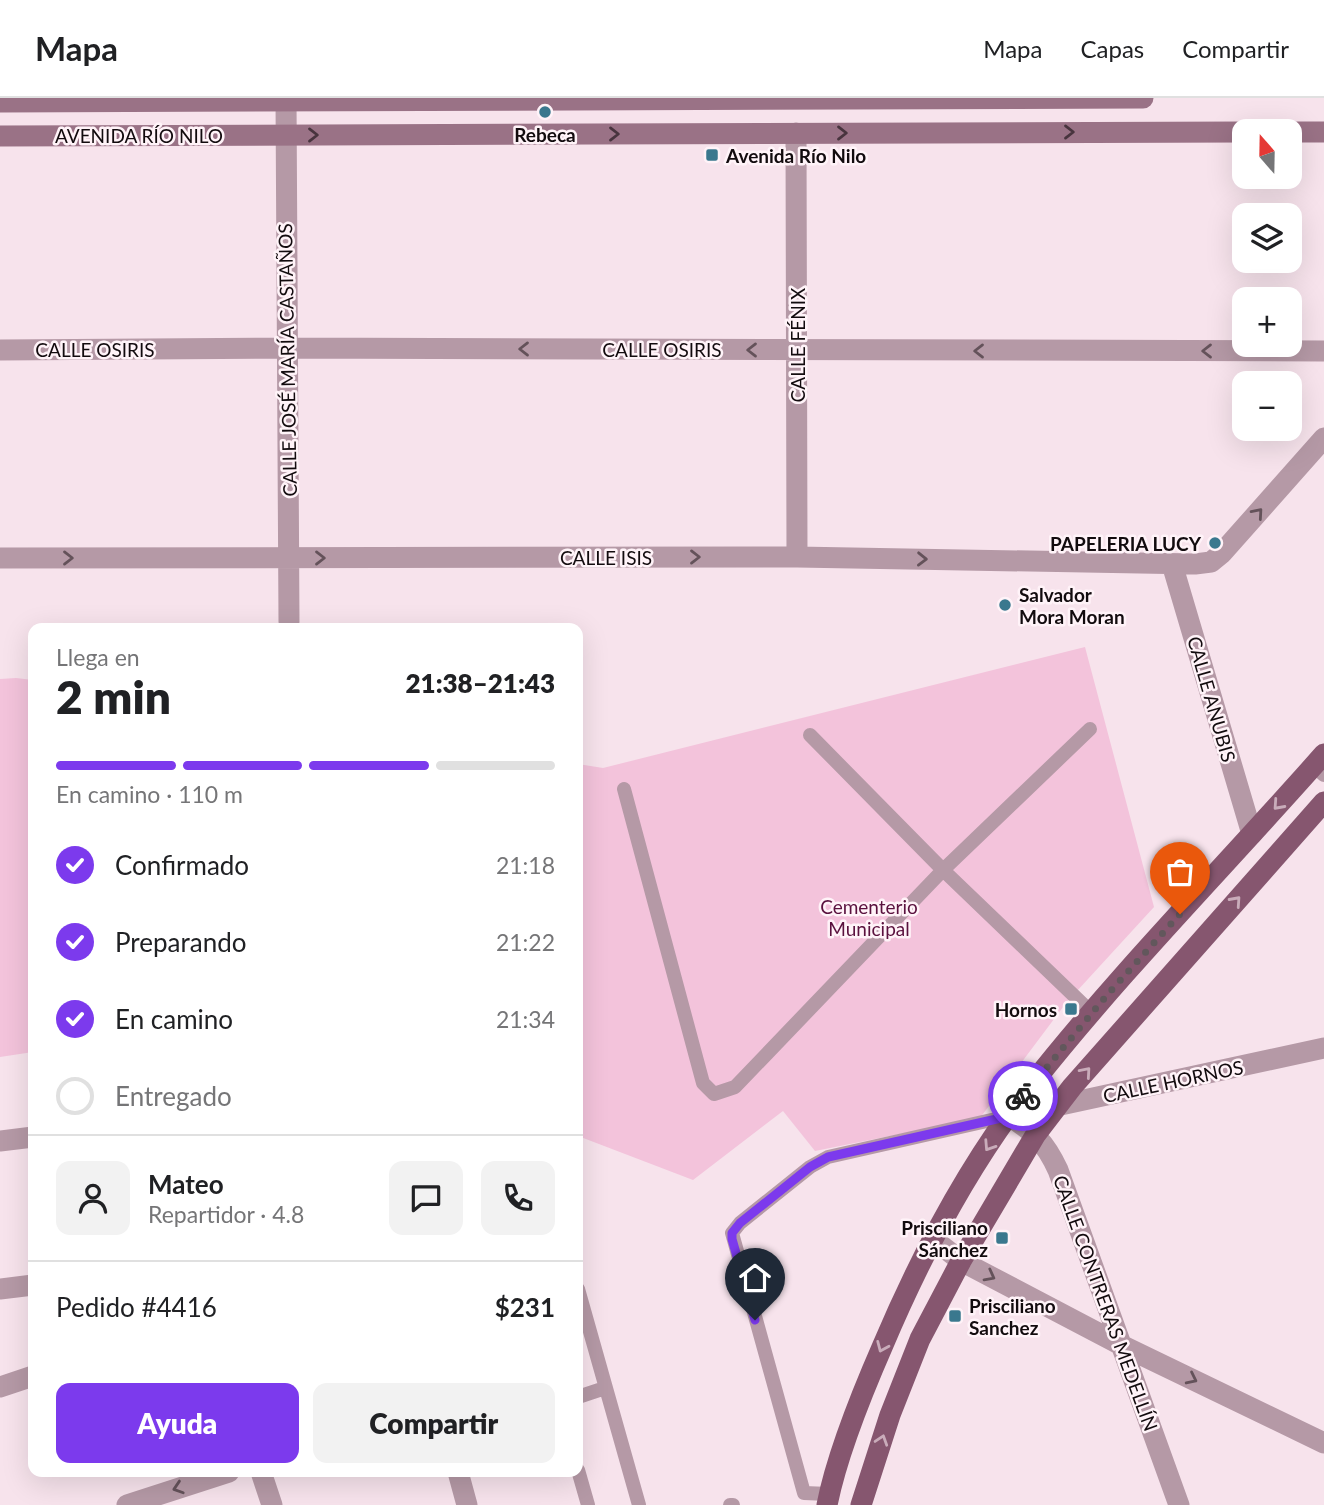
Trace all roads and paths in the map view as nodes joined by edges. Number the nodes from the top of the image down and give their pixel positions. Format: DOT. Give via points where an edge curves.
graph roads {
  1 [pos="1143,98"];
  2 [pos="286,99"];
  3 [pos="0,102"];
  4 [pos="1232,132"];
  5 [pos="1302,132"];
  6 [pos="1324,132"];
  7 [pos="796,133"];
  8 [pos="285,135"];
  9 [pos="0,136"];
  10 [pos="286,348"];
  11 [pos="0,350"];
  12 [pos="798,350"];
  13 [pos="1324,351"];
  14 [pos="1324,438"];
  15 [pos="797,556"];
  16 [pos="0,558"];
  17 [pos="290,558"];
  18 [pos="1172,564"];
  19 [pos="289,622"];
  20 [pos="1090,729"];
  21 [pos="810,735"];
  22 [pos="1321,765"];
  23 [pos="624,789"];
  24 [pos="1324,802"];
  25 [pos="1252,834"];
  26 [pos="943,870"];
  27 [pos="1093,1013"];
  28 [pos="1324,1048"];
  29 [pos="1023,1096"];
  30 [pos="1056,1106"];
  31 [pos="1010,1116"];
  32 [pos="1036,1134"];
  33 [pos="28,1138"];
  34 [pos="0,1141"];
  35 [pos="933,1239"];
  36 [pos="961,1261"];
  37 [pos="28,1285"];
  38 [pos="0,1289"];
  39 [pos="583,1307"];
  40 [pos="1121,1345"];
  41 [pos="28,1378"];
  42 [pos="0,1388"];
  43 [pos="605,1388"];
  44 [pos="583,1395"];
  45 [pos="1324,1443"];
  46 [pos="214,1477"];
  47 [pos="263,1477"];
  48 [pos="459,1477"];
  49 [pos="580,1477"];
  50 [pos="828,1499"];
  51 [pos="127,1505"];
  52 [pos="272,1505"];
  53 [pos="467,1505"];
  54 [pos="588,1505"];
  55 [pos="639,1505"];
  56 [pos="861,1505"];
  57 [pos="1180,1505"];
  1 -- 2 [label="main road, AVENIDA RÍO NILO"];
  2 -- 3 [label="main road, AVENIDA RÍO NILO"];
  2 -- 8 [label="street, CALLE JOSÉ MARÍA CASTAÑOS"];
  7 -- 4 [label="main road, AVENIDA RÍO NILO, one-way"];
  5 -- 6 [label="main road"];
  8 -- 7 [label="main road, AVENIDA RÍO NILO, one-way"];
  7 -- 12 [label="street, CALLE FÉNIX"];
  8 -- 9 [label="main road, AVENIDA RÍO NILO"];
  8 -- 10 [label="street, CALLE JOSÉ MARÍA CASTAÑOS"];
  10 -- 11 [label="street, CALLE OSIRIS"];
  12 -- 10 [label="street, CALLE OSIRIS, one-way"];
  10 -- 17 [label="street, CALLE JOSÉ MARÍA CASTAÑOS"];
  13 -- 12 [label="street, CALLE OSIRIS, one-way"];
  12 -- 15 [label="street, CALLE FÉNIX"];
  18 -- 14 [label="street, CALLE ISIS, one-way" via="1211,562 1222,553"];
  17 -- 15 [label="street, CALLE ISIS, one-way"];
  15 -- 18 [label="street, CALLE ISIS, one-way"];
  16 -- 17 [label="street, CALLE ISIS, one-way"];
  17 -- 19 [label="street, CALLE JOSÉ MARÍA CASTAÑOS"];
  18 -- 25 [label="street, CALLE ANUBIS"];
  20 -- 26 [label="lane"];
  21 -- 26 [label="lane"];
  22 -- 25 [label="main road, one-way"];
  23 -- 26 [label="lane" via="704,1083 714,1094 735,1087"];
  30 -- 24 [label="main road, one-way"];
  25 -- 27 [label="main road"];
  26 -- 27 [label="lane"];
  27 -- 29 [label="main road"];
  28 -- 30 [label="street, CALLE HORNOS"];
  29 -- 30 [label="street, CALLE HORNOS"];
  29 -- 31 [label="main road"];
  30 -- 32 [label="main road"];
  31 -- 32 [label="street, CALLE CONTRERAS MEDELLÍN"];
  31 -- 35 [label="main road, one-way"];
  31 -- 50 [label="lane" via="828,1157 732,1233 804,1493"];
  32 -- 36 [label="main road"];
  32 -- 40 [label="street, CALLE CONTRERAS MEDELLÍN" via="1058,1170"];
  33 -- 34 [label="street"];
  35 -- 36 [label="street"];
  35 -- 50 [label="main road, one-way" via="861,1395"];
  36 -- 40 [label="street, one-way"];
  56 -- 36 [label="main road, one-way" via="920,1339"];
  37 -- 38 [label="street"];
  39 -- 43 [label="lane"];
  40 -- 45 [label="street, one-way"];
  40 -- 57 [label="street, CALLE CONTRERAS MEDELLÍN"];
  41 -- 42 [label="street"];
  43 -- 44 [label="lane"];
  43 -- 55 [label="lane"];
  46 -- 51 [label="street, one-way"];
  47 -- 52 [label="street"];
  48 -- 53 [label="street"];
  49 -- 54 [label="lane"];
}
